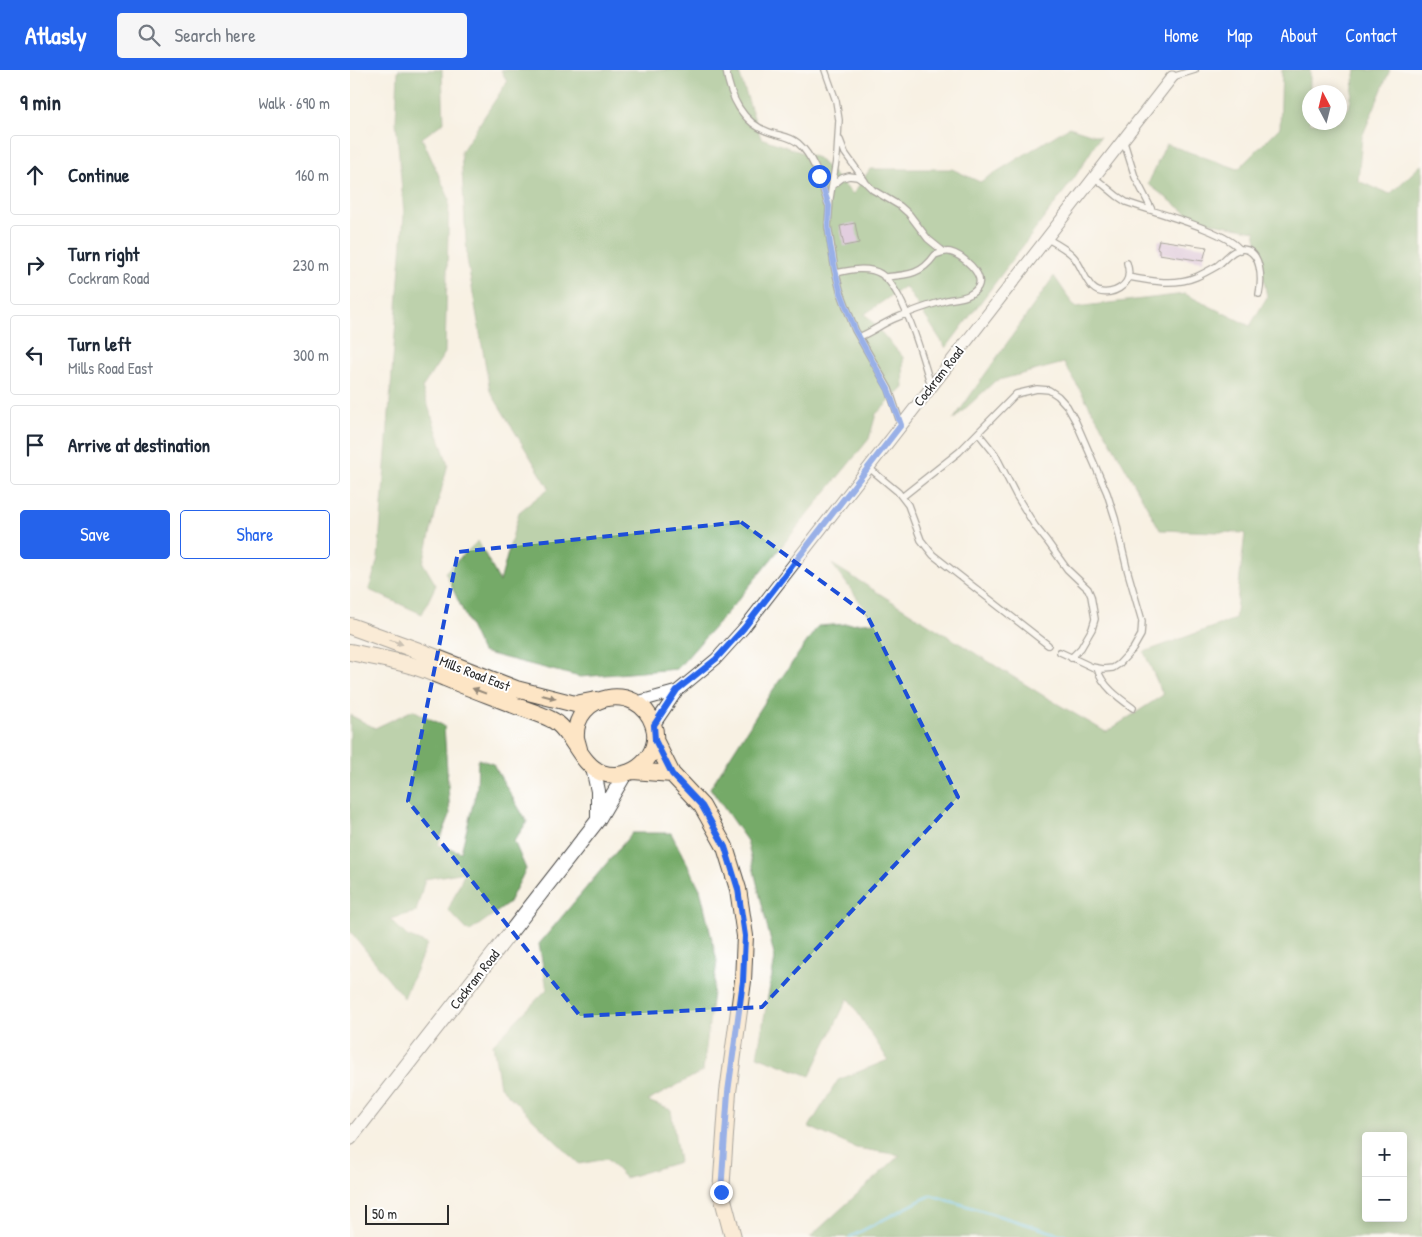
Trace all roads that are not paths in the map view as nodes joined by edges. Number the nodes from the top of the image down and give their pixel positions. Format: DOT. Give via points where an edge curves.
graph roads {
  1 [pos="726,70"];
  2 [pos="825,70"];
  3 [pos="1195,70"];
  4 [pos="1172,72"];
  5 [pos="838,136"];
  6 [pos="1123,139"];
  7 [pos="1094,177"];
  8 [pos="866,183"];
  9 [pos="832,186"];
  10 [pos="829,206"];
  11 [pos="1152,210"];
  12 [pos="1046,238"];
  13 [pos="1240,250"];
  14 [pos="944,252"];
  15 [pos="1127,263"];
  16 [pos="836,273"];
  17 [pos="1128,277"];
  18 [pos="884,278"];
  19 [pos="1259,294"];
  20 [pos="907,314"];
  21 [pos="859,338"];
  22 [pos="931,386"];
  23 [pos="901,425"];
  24 [pos="978,433"];
  25 [pos="868,467"];
  26 [pos="902,497"];
  27 [pos="350,626"];
  28 [pos="1048,646"];
  29 [pos="350,652"];
  30 [pos="1060,652"];
  31 [pos="1071,658"];
  32 [pos="1097,668"];
  33 [pos="677,690"];
  34 [pos="604,698"];
  35 [pos="637,702"];
  36 [pos="1133,708"];
  37 [pos="654,733"];
  38 [pos="579,749"];
  39 [pos="593,768"];
  40 [pos="629,772"];
  41 [pos="672,774"];
  42 [pos="598,820"];
  43 [pos="350,1138"];
  44 [pos="733,1237"];
  1 -- 10 [label="lane" via="728,85 745,117 760,128 792,138 800,144 813,162"];
  2 -- 5 [label="lane" via="836,101"];
  3 -- 4 [label="lane"];
  4 -- 6 [label="street, Cockram Road"];
  5 -- 8 [label="lane" via="845,153"];
  5 -- 9 [label="lane"];
  6 -- 7 [label="street, Cockram Road"];
  6 -- 11 [label="lane" via="1135,178"];
  7 -- 11 [label="lane" via="1126,202"];
  7 -- 12 [label="street, Cockram Road"];
  8 -- 9 [label="lane" via="849,176"];
  8 -- 14 [label="lane" via="900,206 928,239"];
  9 -- 10 [label="lane"];
  10 -- 16 [label="lane" via="828,226"];
  11 -- 13 [label="lane" via="1219,235"];
  12 -- 17 [label="lane" via="1072,254 1087,282 1096,290 1114,291 1122,287"];
  12 -- 22 [label="street, Cockram Road"];
  13 -- 17 [label="lane" via="1194,278 1160,282"];
  13 -- 19 [label="lane" via="1248,251 1257,261 1261,281"];
  14 -- 18 [label="lane" via="936,254 922,269"];
  14 -- 20 [label="lane" via="966,260 975,270 979,286 967,296"];
  15 -- 17 [label="lane"];
  16 -- 18 [label="lane" via="871,270"];
  16 -- 21 [label="lane"];
  18 -- 20 [label="lane" via="894,288"];
  20 -- 21 [label="lane"];
  20 -- 22 [label="lane"];
  21 -- 23 [label="lane" via="888,389"];
  22 -- 23 [label="street, Cockram Road"];
  23 -- 25 [label="street, Cockram Road"];
  24 -- 26 [label="lane"];
  24 -- 31 [label="lane" via="994,454 1035,526 1091,596 1095,619 1081,648"];
  24 -- 32 [label="lane" via="1016,394 1037,389 1049,390 1058,396 1076,422 1115,518 1142,620 1141,635 1133,650 1113,668"];
  25 -- 26 [label="lane"];
  25 -- 33 [label="street, Cockram Road" via="744,628 716,659"];
  26 -- 28 [label="lane" via="921,540 933,555"];
  27 -- 34 [label="main road, Mills Road East, one-way" via="516,689 575,704"];
  38 -- 29 [label="main road, Mills Road East, one-way" via="557,722 406,664"];
  30 -- 31 [label="lane"];
  31 -- 32 [label="lane"];
  32 -- 36 [label="lane" via="1110,689"];
  33 -- 35 [label="street, Cockram Road"];
  33 -- 37 [label="street, Cockram Road"];
  34 -- 35 [label="main road" via="615,696"];
  34 -- 38 [label="main road" via="592,704 578,724 576,737"];
  35 -- 37 [label="main road" via="650,716"];
  37 -- 40 [label="main road" via="651,753 644,763"];
  37 -- 41 [label="main road"];
  38 -- 39 [label="main road"];
  39 -- 40 [label="main road" via="614,775"];
  39 -- 42 [label="street" via="598,791"];
  40 -- 41 [label="main road"];
  40 -- 42 [label="street, Cockram Road"];
  41 -- 44 [label="main road" via="702,806 725,847 738,889 745,936 721,1192"];
  42 -- 43 [label="street, Cockram Road"];
}
